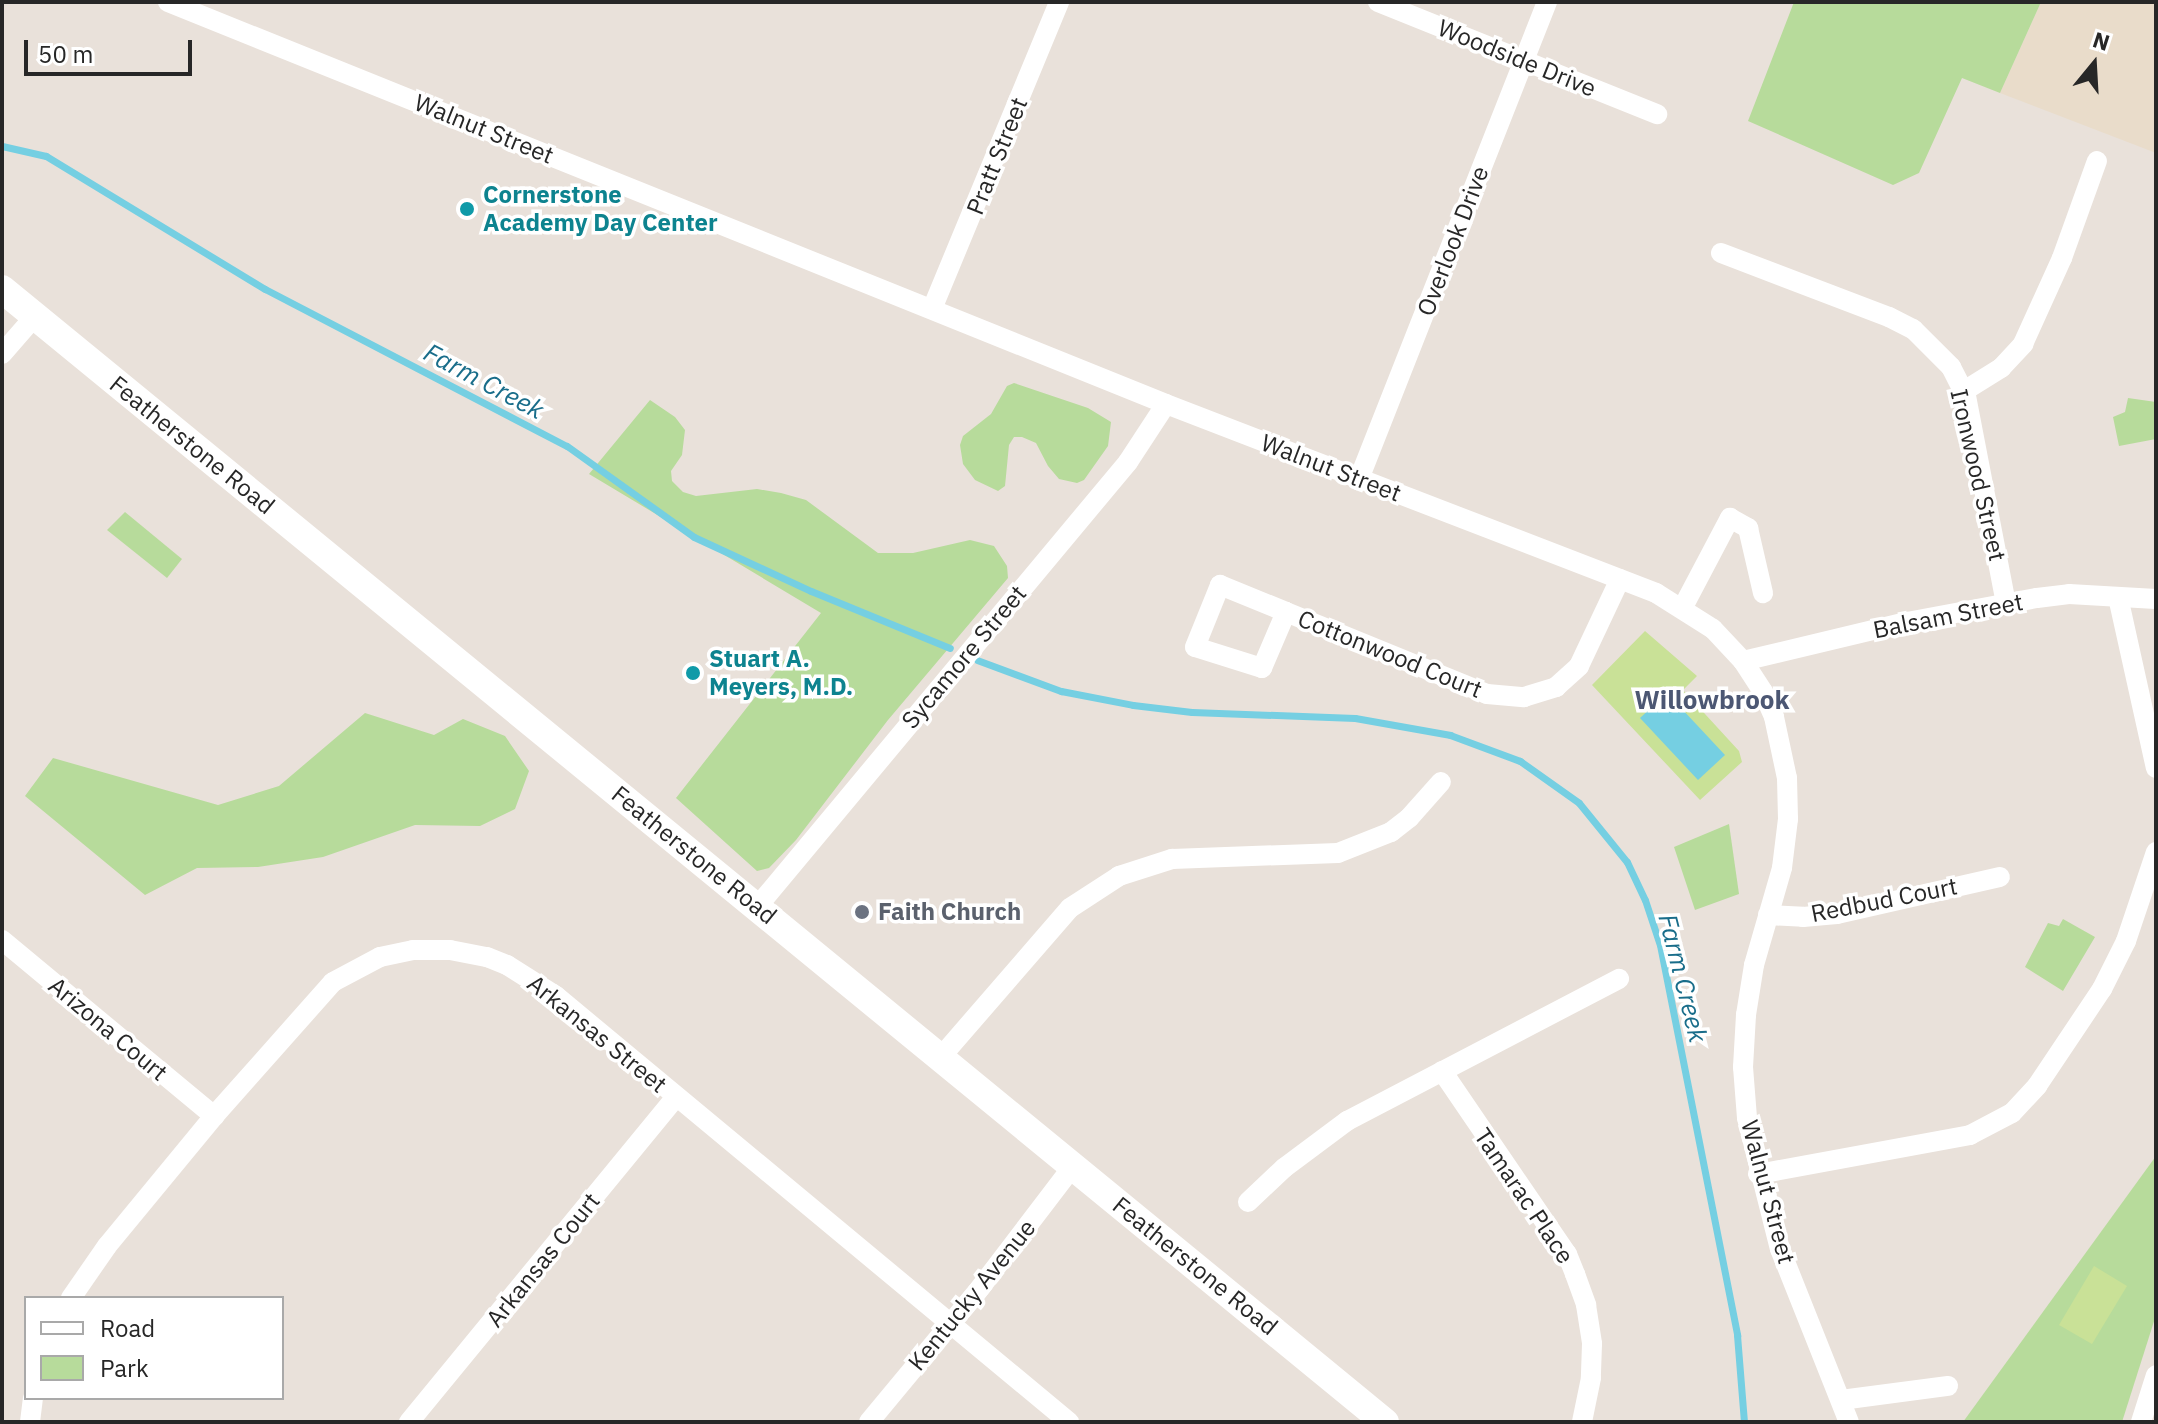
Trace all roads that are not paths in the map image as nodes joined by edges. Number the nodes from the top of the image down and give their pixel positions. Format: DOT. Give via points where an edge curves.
graph roads {
  1 [pos="168,2"];
  2 [pos="1059,2"];
  3 [pos="1378,2"];
  4 [pos="1547,2"];
  5 [pos="1523,60"];
  6 [pos="1657,114"];
  7 [pos="2097,161"];
  8 [pos="1721,253"];
  9 [pos="2,289"];
  10 [pos="932,309"];
  11 [pos="35,316"];
  12 [pos="2,354"];
  13 [pos="1964,391"];
  14 [pos="1166,404"];
  15 [pos="1359,479"];
  16 [pos="1620,579"];
  17 [pos="1763,593"];
  18 [pos="2118,597"];
  19 [pos="2156,599"];
  20 [pos="2006,604"];
  21 [pos="1683,607"];
  22 [pos="1286,612"];
  23 [pos="1743,661"];
  24 [pos="2156,768"];
  25 [pos="1441,782"];
  26 [pos="2156,852"];
  27 [pos="2000,877"];
  28 [pos="757,907"];
  29 [pos="1768,915"];
  30 [pos="2,940"];
  31 [pos="1619,979"];
  32 [pos="940,1058"];
  33 [pos="1442,1071"];
  34 [pos="676,1097"];
  35 [pos="214,1116"];
  36 [pos="1073,1166"];
  37 [pos="1758,1174"];
  38 [pos="1248,1202"];
  39 [pos="72,1296"];
  40 [pos="950,1324"];
  41 [pos="2156,1375"];
  42 [pos="1948,1386"];
  43 [pos="33,1400"];
  44 [pos="1841,1400"];
  45 [pos="30,1422"];
  46 [pos="409,1422"];
  47 [pos="869,1422"];
  48 [pos="1069,1422"];
  49 [pos="1385,1422"];
  50 [pos="1582,1422"];
  51 [pos="1849,1422"];
  52 [pos="2141,1422"];
  1 -- 10 [label="street, Walnut Street"];
  2 -- 10 [label="street, Pratt Street"];
  3 -- 5 [label="street, Woodside Drive"];
  4 -- 5 [label="street, Overlook Drive"];
  5 -- 6 [label="street, Woodside Drive"];
  5 -- 15 [label="street, Overlook Drive"];
  7 -- 13 [label="street" via="2023,344 2001,368"];
  8 -- 13 [label="street, Ironwood Street" via="1913,329 1934,346"];
  9 -- 11 [label="street, Featherstone Road"];
  10 -- 14 [label="street, Walnut Street"];
  11 -- 12 [label="street"];
  11 -- 28 [label="street, Featherstone Road"];
  13 -- 20 [label="street, Ironwood Street"];
  14 -- 15 [label="street, Walnut Street"];
  14 -- 28 [label="street, Sycamore Street" via="1128,462"];
  15 -- 16 [label="street, Walnut Street"];
  16 -- 21 [label="street, Walnut Street"];
  16 -- 22 [label="street, Cottonwood Court" via="1579,666 1556,687 1524,697 1487,694"];
  17 -- 21 [label="street" via="1748,528 1730,518"];
  18 -- 19 [label="street, Balsam Street"];
  18 -- 20 [label="street, Balsam Street" via="2069,594"];
  18 -- 24 [label="street"];
  20 -- 23 [label="street, Balsam Street"];
  21 -- 23 [label="street, Walnut Street"];
  22 -- 22 [label="street, Cottonwood Court" via="1262,668 1195,647 1220,585"];
  23 -- 29 [label="street, Walnut Street" via="1774,717 1787,778 1782,868"];
  25 -- 32 [label="street" via="1391,832 1338,853 1172,859 1119,876 1070,908"];
  26 -- 37 [label="street" via="2126,941 2102,989 2037,1086 2012,1113 1970,1135"];
  27 -- 29 [label="street, Redbud Court" via="1837,914"];
  28 -- 32 [label="street, Featherstone Road"];
  29 -- 37 [label="street, Walnut Street" via="1748,1003 1743,1067"];
  30 -- 35 [label="street, Arizona Court"];
  31 -- 33 [label="street"];
  32 -- 36 [label="street, Featherstone Road"];
  33 -- 38 [label="street" via="1326,1136"];
  33 -- 50 [label="street, Tamarac Place" via="1567,1254 1586,1305 1592,1344"];
  34 -- 35 [label="street, Arkansas Street" via="525,975 487,957 433,948 380,957 333,982"];
  34 -- 40 [label="street, Arkansas Street"];
  34 -- 46 [label="street, Arkansas Court"];
  35 -- 39 [label="street, Arkansas Street"];
  36 -- 40 [label="street, Kentucky Avenue"];
  36 -- 49 [label="street, Featherstone Road"];
  37 -- 44 [label="street, Walnut Street" via="1802,1308"];
  40 -- 47 [label="street, Kentucky Avenue"];
  40 -- 48 [label="street, Arkansas Street"];
  41 -- 52 [label="street"];
  42 -- 44 [label="street"];
  43 -- 45 [label="street"];
  44 -- 51 [label="street, Walnut Street"];
}
